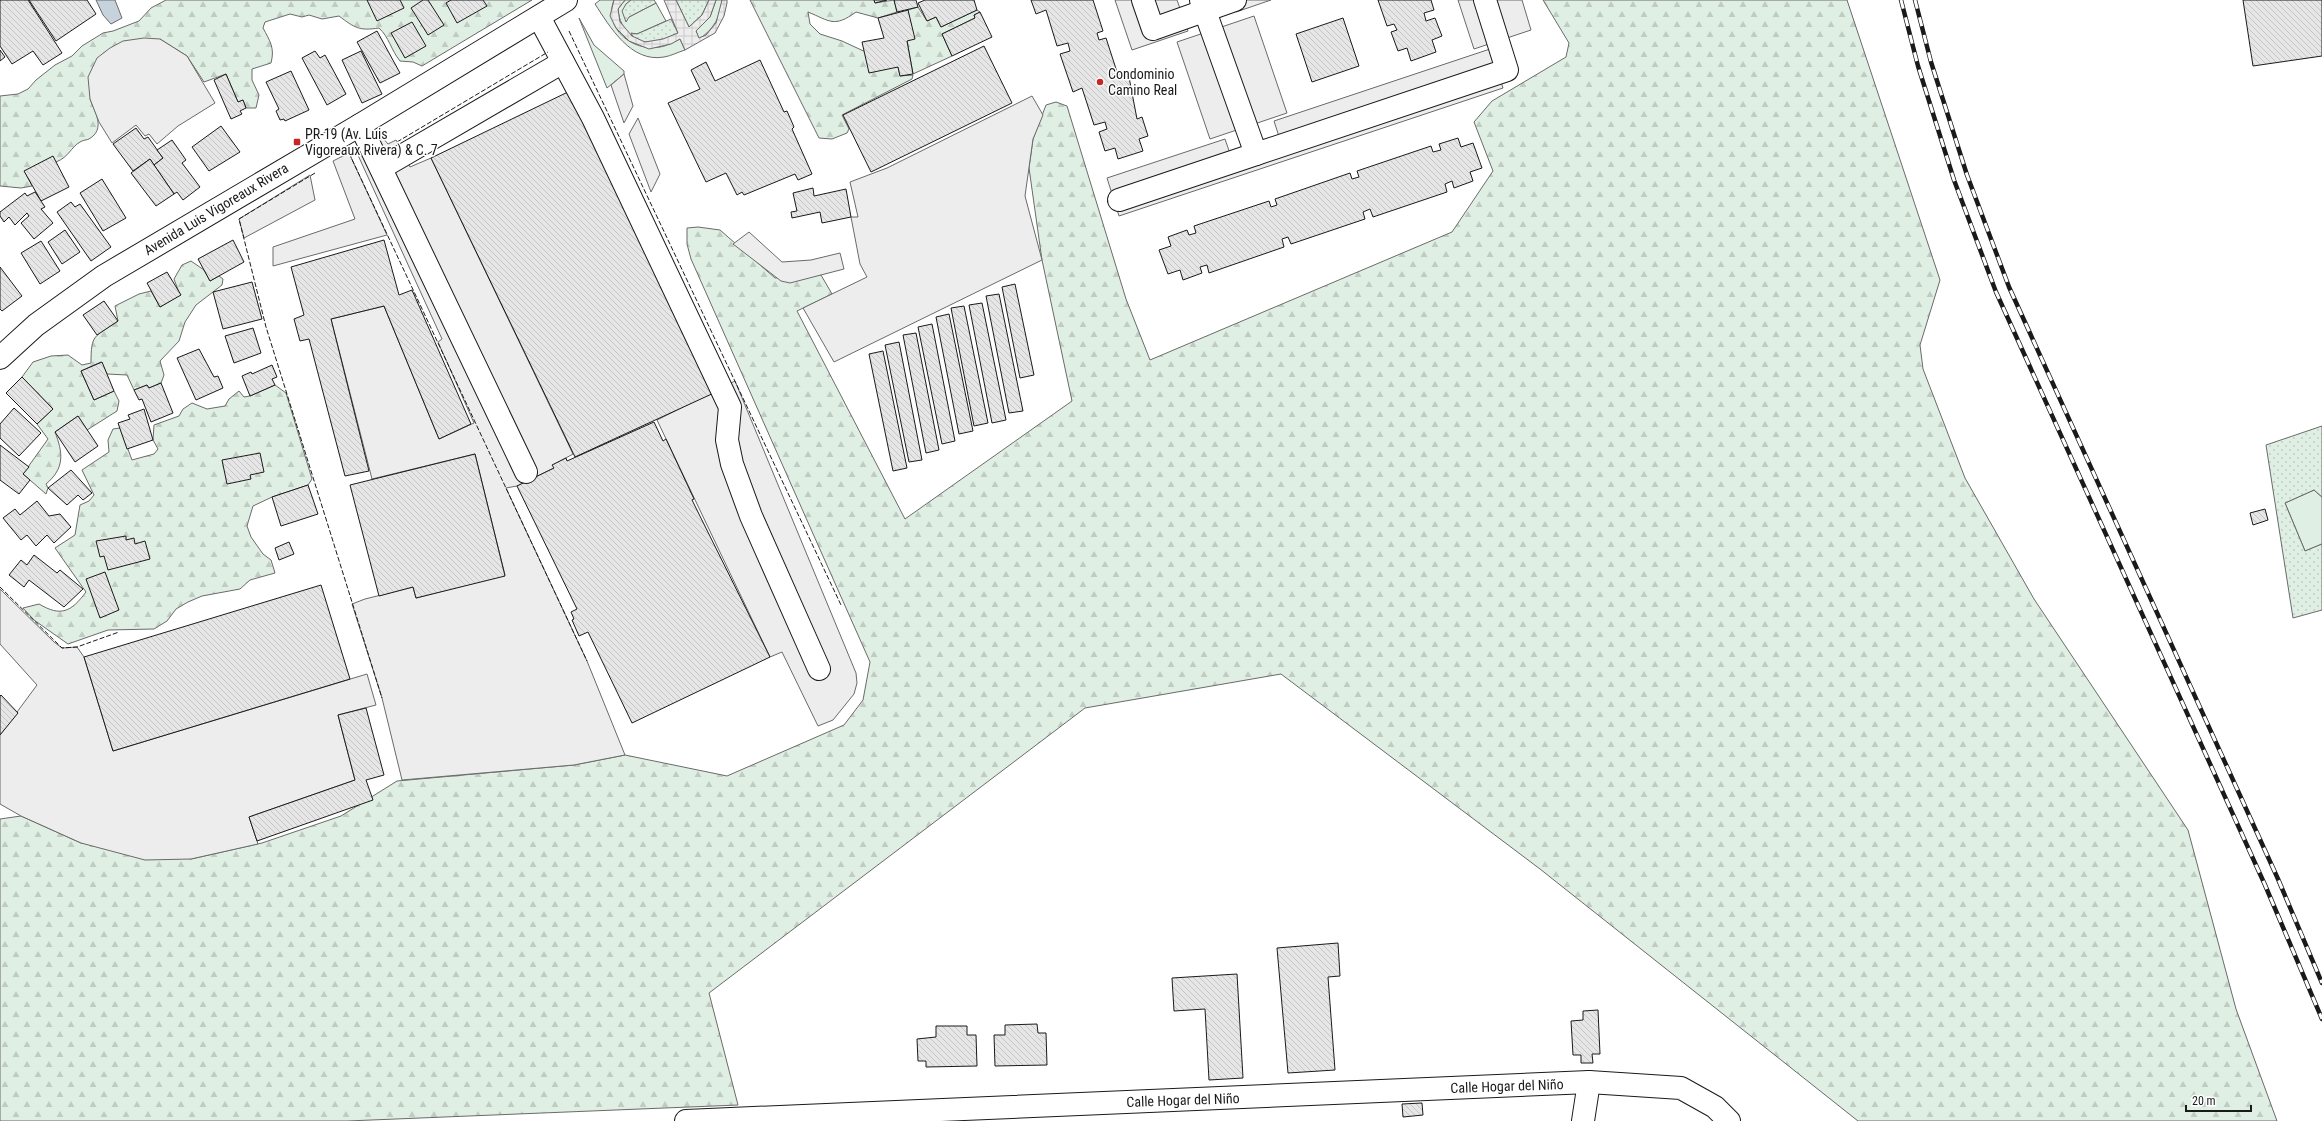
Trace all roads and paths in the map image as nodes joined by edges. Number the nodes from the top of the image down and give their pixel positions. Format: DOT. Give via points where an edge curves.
graph roads {
  1 [pos="566,0"];
  2 [pos="1143,0"];
  3 [pos="1235,0"];
  4 [pos="1484,0"];
  5 [pos="1203,5"];
  6 [pos="539,17"];
  7 [pos="563,62"];
  8 [pos="360,125"];
  9 [pos="1256,154"];
  10 [pos="380,168"];
  11 [pos="1119,200"];
  12 [pos="0,358"];
  13 [pos="526,472"];
  14 [pos="819,670"];
  15 [pos="1589,1082"];
  16 [pos="1088,1112"];
  17 [pos="686,1121"];
  18 [pos="1582,1121"];
  19 [pos="1729,1121"];
  1 -- 6 [label="street, Avenida Luis Vigoreaux Rivera"];
  2 -- 5 [label="street" via="1152,29"];
  3 -- 5 [label="street"];
  4 -- 9 [label="street" via="1507,70"];
  5 -- 9 [label="street"];
  6 -- 7 [label="street"];
  6 -- 8 [label="street, Avenida Luis Vigoreaux Rivera"];
  7 -- 10 [label="street"];
  7 -- 14 [label="street" via="593,118 730,407 727,440 732,464 751,516"];
  8 -- 10 [label="street"];
  8 -- 12 [label="street, Avenida Luis Vigoreaux Rivera" via="104,276 42,320"];
  9 -- 11 [label="street"];
  10 -- 13 [label="street"];
  15 -- 16 [label="street, Calle Hogar del Niño"];
  15 -- 18 [label="street"];
  15 -- 19 [label="street, Calle Hogar del Niño" via="1681,1088 1714,1107"];
  16 -- 17 [label="street, Calle Hogar del Niño"];
}
